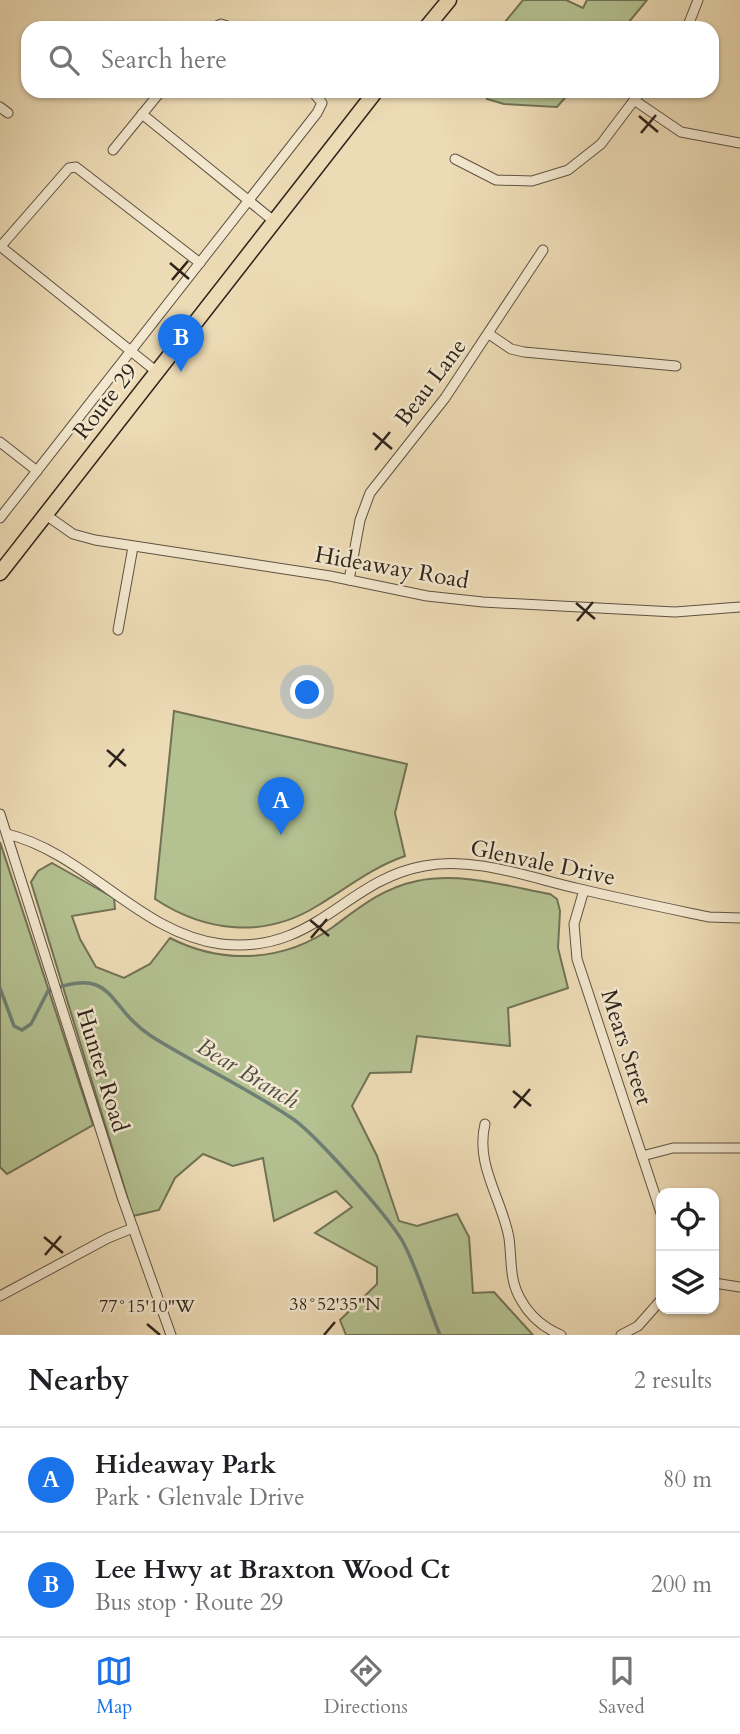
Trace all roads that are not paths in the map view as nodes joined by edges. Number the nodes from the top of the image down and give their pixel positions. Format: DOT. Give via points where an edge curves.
graph roads {
  1 [pos="449,0"];
  2 [pos="698,0"];
  3 [pos="432,21"];
  4 [pos="690,21"];
  5 [pos="155,98"];
  6 [pos="318,98"];
  7 [pos="371,98"];
  8 [pos="634,100"];
  9 [pos="142,114"];
  10 [pos="740,143"];
  11 [pos="113,150"];
  12 [pos="455,159"];
  13 [pos="248,201"];
  14 [pos="275,222"];
  15 [pos="1,246"];
  16 [pos="543,250"];
  17 [pos="200,263"];
  18 [pos="489,334"];
  19 [pos="131,351"];
  20 [pos="676,366"];
  21 [pos="157,372"];
  22 [pos="0,442"];
  23 [pos="37,471"];
  24 [pos="46,514"];
  25 [pos="0,518"];
  26 [pos="133,547"];
  27 [pos="0,573"];
  28 [pos="349,580"];
  29 [pos="740,607"];
  30 [pos="118,630"];
  31 [pos="0,814"];
  32 [pos="7,834"];
  33 [pos="584,890"];
  34 [pos="740,918"];
  35 [pos="485,1124"];
  36 [pos="740,1147"];
  37 [pos="642,1156"];
  38 [pos="656,1198"];
  39 [pos="133,1228"];
  40 [pos="719,1284"];
  41 [pos="740,1287"];
  42 [pos="0,1296"];
  43 [pos="656,1306"];
  44 [pos="172,1335"];
  45 [pos="561,1335"];
  46 [pos="621,1335"];
  1 -- 3 [label="main road"];
  2 -- 4 [label="street"];
  5 -- 9 [label="street"];
  6 -- 13 [label="street" via="322,103"];
  7 -- 14 [label="main road, Route 29"];
  8 -- 10 [label="street" via="681,132"];
  8 -- 12 [label="street" via="601,144 568,170 532,181 496,180"];
  9 -- 11 [label="street"];
  9 -- 13 [label="street"];
  13 -- 14 [label="street"];
  13 -- 17 [label="street"];
  14 -- 21 [label="main road, Route 29"];
  15 -- 17 [label="street" via="69,168 76,167"];
  15 -- 19 [label="street"];
  16 -- 18 [label="street, Beau Lane"];
  17 -- 19 [label="street"];
  18 -- 20 [label="street" via="524,352"];
  18 -- 28 [label="street, Beau Lane" via="370,492"];
  19 -- 21 [label="street"];
  19 -- 23 [label="street"];
  21 -- 24 [label="main road, Route 29"];
  22 -- 23 [label="street"];
  23 -- 25 [label="street"];
  24 -- 26 [label="street, Hideaway Road" via="73,534"];
  24 -- 27 [label="main road, Route 29"];
  26 -- 28 [label="street, Hideaway Road"];
  26 -- 30 [label="street"];
  28 -- 29 [label="street, Hideaway Road" via="483,602 675,612"];
  31 -- 32 [label="street, Hunter Road"];
  32 -- 33 [label="street, Glenvale Drive" via="50,849 180,932 222,944 259,944 293,935 383,879 425,865 467,864"];
  32 -- 39 [label="street, Hunter Road"];
  33 -- 34 [label="street, Glenvale Drive" via="709,917"];
  33 -- 37 [label="street, Mears Street" via="574,924 577,958"];
  35 -- 45 [label="street" via="482,1150 508,1235 514,1286 529,1312"];
  36 -- 37 [label="street" via="673,1148"];
  37 -- 38 [label="street, Mears Street"];
  39 -- 42 [label="street"];
  39 -- 44 [label="street, Hunter Road"];
  40 -- 41 [label="street"];
  43 -- 46 [label="street" via="638,1326"];
}
